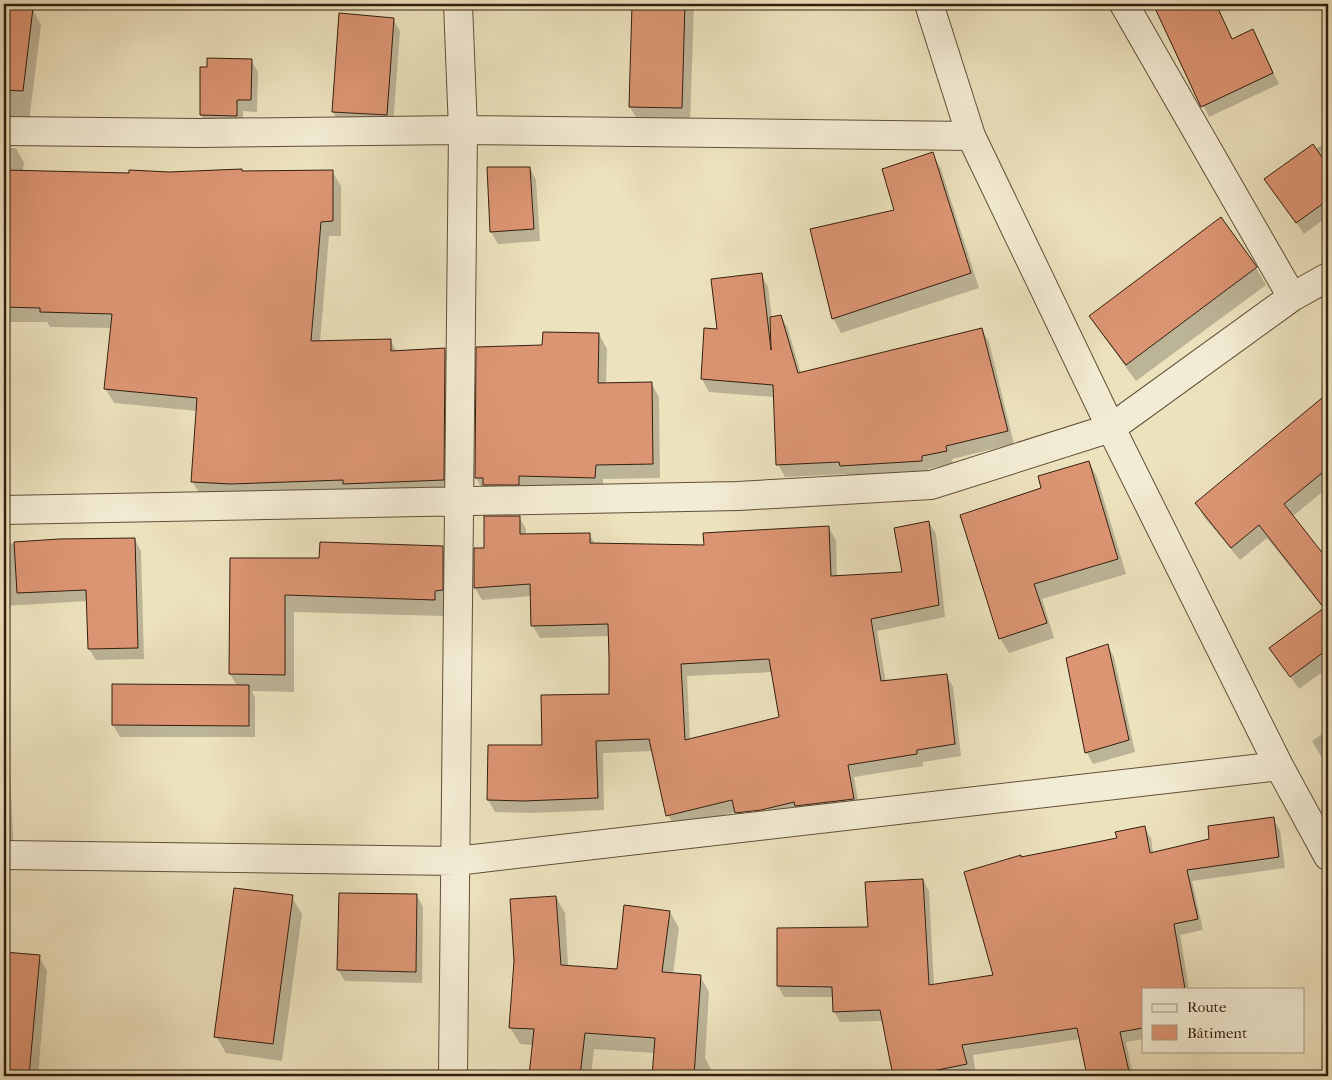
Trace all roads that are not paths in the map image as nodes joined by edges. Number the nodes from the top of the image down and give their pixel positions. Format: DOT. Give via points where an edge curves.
graph roads {
  1 [pos="458,4"];
  2 [pos="930,4"];
  3 [pos="1124,4"];
  4 [pos="4,130"];
  5 [pos="463,130"];
  6 [pos="971,136"];
  7 [pos="1328,277"];
  8 [pos="1292,297"];
  9 [pos="1111,428"];
  10 [pos="460,502"];
  11 [pos="4,510"];
  12 [pos="1279,766"];
  13 [pos="4,855"];
  14 [pos="1328,856"];
  15 [pos="456,861"];
  16 [pos="453,1076"];
  1 -- 5 [label="street"];
  2 -- 6 [label="street"];
  3 -- 8 [label="street"];
  4 -- 5 [label="street" via="199,134"];
  5 -- 6 [label="street"];
  5 -- 10 [label="street"];
  6 -- 9 [label="street"];
  7 -- 8 [label="street"];
  8 -- 9 [label="street"];
  9 -- 10 [label="street" via="931,485 738,496"];
  9 -- 12 [label="street"];
  10 -- 11 [label="street"];
  10 -- 15 [label="street"];
  12 -- 14 [label="street"];
  12 -- 15 [label="street"];
  13 -- 15 [label="street"];
  15 -- 16 [label="street"];
}
